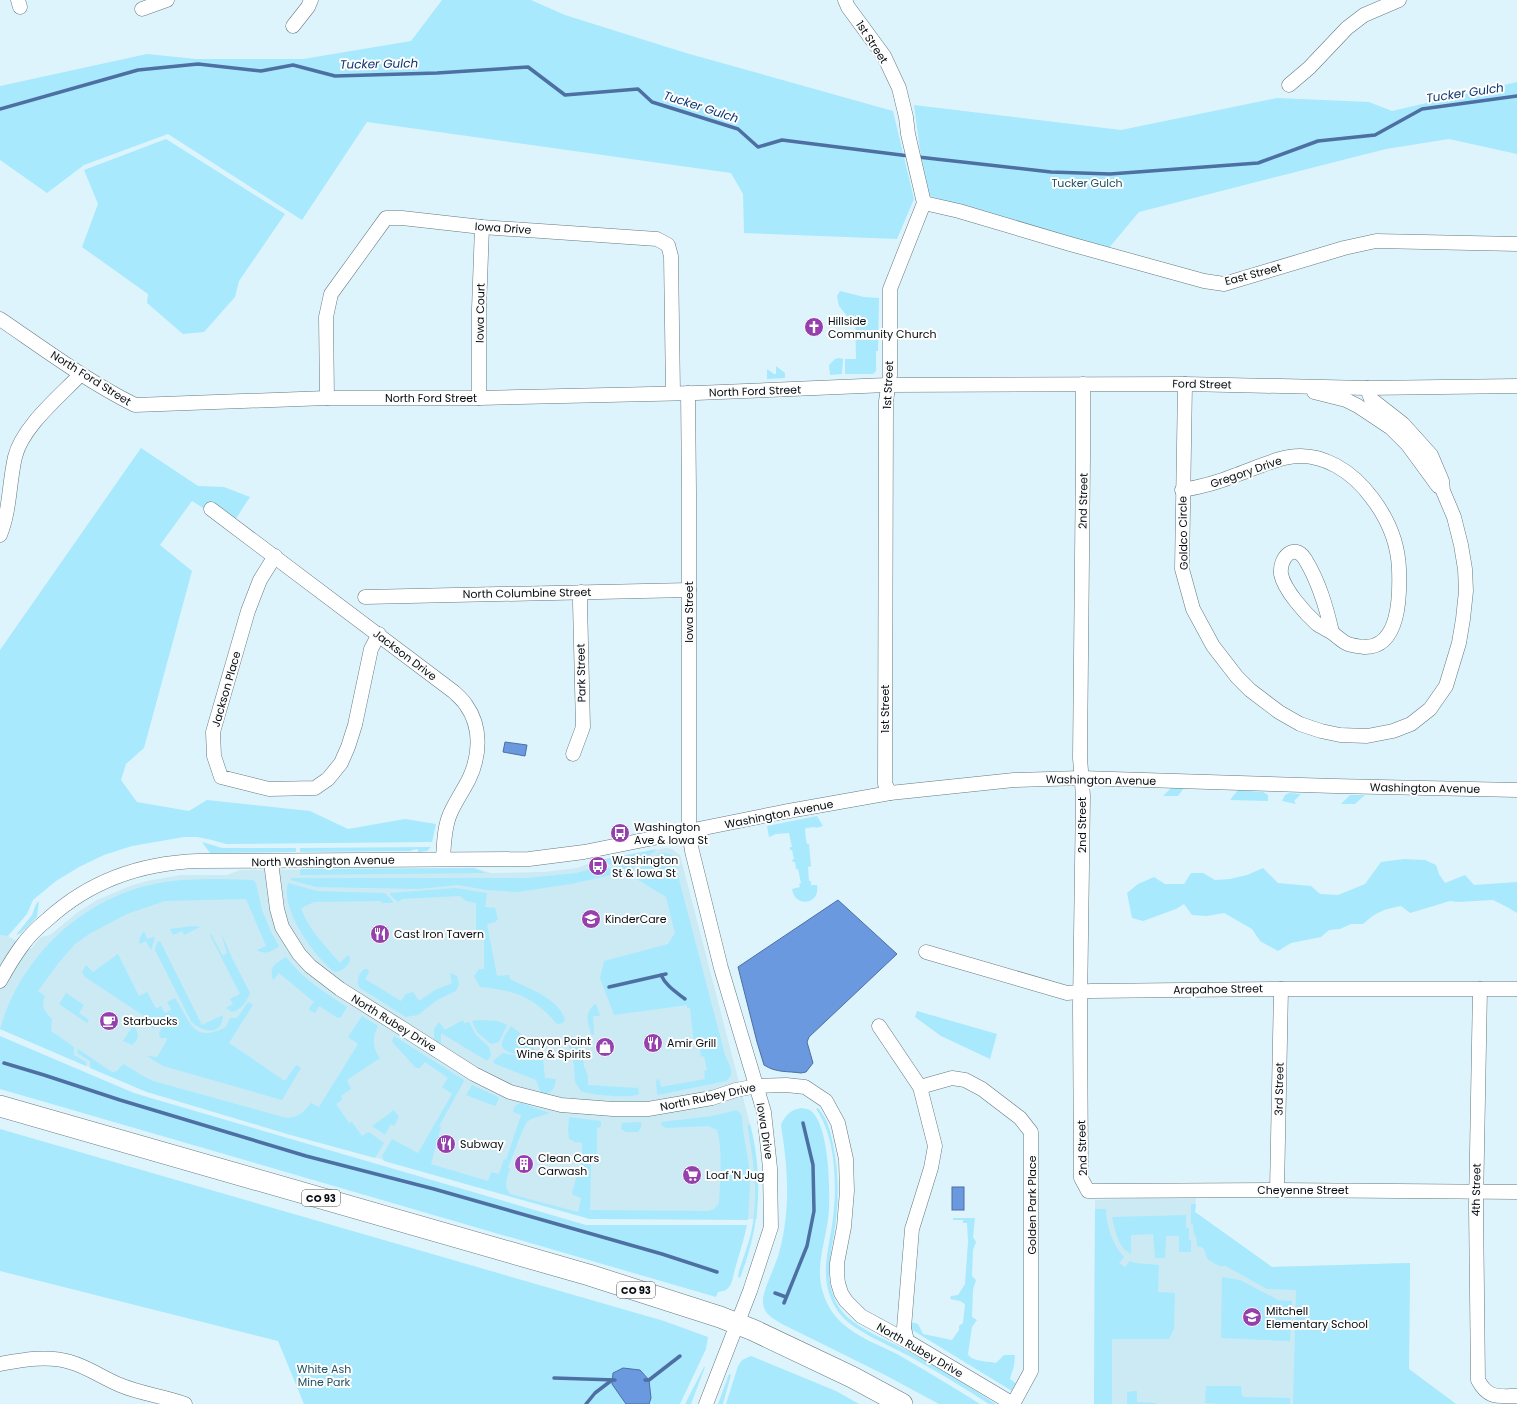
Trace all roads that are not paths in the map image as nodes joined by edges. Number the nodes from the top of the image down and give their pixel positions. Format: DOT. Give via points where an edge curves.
graph roads {
  1 [pos="167,0"];
  2 [pos="311,0"];
  3 [pos="845,0"];
  4 [pos="1399,0"];
  5 [pos="142,9"];
  6 [pos="293,26"];
  7 [pos="1289,85"];
  8 [pos="924,203"];
  9 [pos="482,227"];
  10 [pos="1517,244"];
  11 [pos="0,319"];
  12 [pos="81,374"];
  13 [pos="1083,384"];
  14 [pos="1185,384"];
  15 [pos="887,385"];
  16 [pos="1300,385"];
  17 [pos="1517,386"];
  18 [pos="1367,388"];
  19 [pos="673,393"];
  20 [pos="688,393"];
  21 [pos="327,398"];
  22 [pos="479,398"];
  23 [pos="1182,490"];
  24 [pos="1443,490"];
  25 [pos="211,509"];
  26 [pos="3,516"];
  27 [pos="0,536"];
  28 [pos="275,556"];
  29 [pos="689,590"];
  30 [pos="581,592"];
  31 [pos="365,597"];
  32 [pos="1332,632"];
  33 [pos="379,634"];
  34 [pos="573,754"];
  35 [pos="1081,778"];
  36 [pos="1517,790"];
  37 [pos="890,793"];
  38 [pos="689,832"];
  39 [pos="443,859"];
  40 [pos="271,862"];
  41 [pos="926,952"];
  42 [pos="0,981"];
  43 [pos="1281,989"];
  44 [pos="1480,989"];
  45 [pos="1517,989"];
  46 [pos="1081,992"];
  47 [pos="879,1026"];
  48 [pos="756,1086"];
  49 [pos="920,1087"];
  50 [pos="0,1106"];
  51 [pos="1277,1190"];
  52 [pos="1088,1191"];
  53 [pos="1476,1192"];
  54 [pos="1517,1192"];
  55 [pos="737,1325"];
  56 [pos="907,1341"];
  57 [pos="0,1364"];
  58 [pos="1517,1396"];
  59 [pos="186,1404"];
  60 [pos="706,1404"];
  61 [pos="902,1404"];
  62 [pos="1013,1404"];
  1 -- 5 [label="street"];
  2 -- 6 [label="street"];
  3 -- 8 [label="street, 1st Street" via="884,56 896,81"];
  4 -- 7 [label="street" via="1364,15 1347,28"];
  8 -- 10 [label="street, East Street" via="1204,281 1224,284 1344,248 1376,242"];
  8 -- 15 [label="street, 1st Street" via="890,289 890,375"];
  9 -- 19 [label="street, Iowa Drive" via="657,239 668,246 671,256"];
  9 -- 21 [label="street, Iowa Drive" via="402,213 386,218 331,294 326,317"];
  9 -- 22 [label="street, Iowa Court"];
  11 -- 12 [label="street, North Ford Street"];
  12 -- 21 [label="street, North Ford Street" via="135,405"];
  12 -- 26 [label="street" via="28,429 15,455"];
  13 -- 14 [label="street, Ford Street"];
  13 -- 15 [label="street, Ford Street"];
  13 -- 35 [label="street, 2nd Street"];
  14 -- 16 [label="street, Ford Street"];
  14 -- 23 [label="street, Goldco Circle"];
  15 -- 20 [label="street, North Ford Street"];
  15 -- 37 [label="street, 1st Street" via="885,784"];
  16 -- 18 [label="street, Ford Street"];
  16 -- 24 [label="street, Goldco Circle" via="1314,393 1346,400 1390,428 1408,444"];
  17 -- 18 [label="street, Ford Street"];
  18 -- 24 [label="street, Goldco Circle" via="1372,399 1403,424 1431,455"];
  19 -- 20 [label="street, North Ford Street"];
  19 -- 22 [label="street, North Ford Street"];
  20 -- 29 [label="street, Iowa Street"];
  21 -- 22 [label="street, North Ford Street"];
  23 -- 24 [label="street, Goldco Circle" via="1182,569 1193,609 1213,646 1237,677 1279,712 1300,724 1340,735 1367,736 1393,731 1411,724 1430,709 1446,686 1462,627 1466,591 1461,545 1454,517"];
  23 -- 32 [label="street, Gregory Drive" via="1197,488 1274,460 1291,457 1306,456 1328,461 1353,477 1381,510 1397,548 1399,590 1396,619 1380,644 1370,647 1346,643"];
  25 -- 28 [label="street, Jackson Drive"];
  26 -- 27 [label="street"];
  28 -- 33 [label="street, Jackson Drive"];
  28 -- 33 [label="street, Jackson Place" via="260,580 248,611 213,732 214,756 221,777 269,788 315,788 328,779 341,763 350,740 371,648"];
  29 -- 30 [label="street, North Columbine Street"];
  29 -- 38 [label="street, Iowa Street"];
  30 -- 31 [label="street, North Columbine Street"];
  30 -- 34 [label="street, Park Street" via="583,727"];
  32 -- 32 [label="street, Gregory Drive" via="1319,585 1306,560 1302,554 1289,553 1283,558 1280,566 1286,586 1314,621"];
  33 -- 39 [label="street, Jackson Drive" via="454,692 467,705 474,720 478,749 469,777 450,815"];
  35 -- 36 [label="street, Washington Avenue"];
  35 -- 37 [label="street, Washington Avenue" via="1014,780"];
  35 -- 46 [label="street, 2nd Street"];
  37 -- 38 [label="street, Washington Avenue"];
  38 -- 39 [label="street, North Washington Avenue" via="557,856 529,859"];
  38 -- 48 [label="street, Iowa Drive" via="721,968"];
  39 -- 40 [label="street, North Washington Avenue"];
  40 -- 42 [label="street, North Washington Avenue" via="179,862 148,866 106,881 66,904 43,923 21,947"];
  40 -- 48 [label="street, North Rubey Drive" via="282,927 310,966 340,989 474,1074 510,1092 561,1105 641,1109 712,1098"];
  41 -- 46 [label="street, Arapahoe Street" via="1067,993"];
  43 -- 44 [label="street, Arapahoe Street"];
  43 -- 46 [label="street, Arapahoe Street"];
  43 -- 51 [label="street, 3rd Street"];
  44 -- 45 [label="street, Arapahoe Street"];
  44 -- 53 [label="street, 4th Street"];
  46 -- 52 [label="street, 2nd Street" via="1081,1178"];
  47 -- 49 [label="street"];
  48 -- 55 [label="street, Iowa Drive" via="764,1112 769,1152 770,1227"];
  48 -- 56 [label="street, North Rubey Drive" via="805,1087 826,1101 838,1123 846,1159 844,1227 837,1263 841,1293 861,1316"];
  49 -- 56 [label="street" via="935,1146 912,1229 904,1328"];
  49 -- 62 [label="street, Golden Park Place" via="952,1078 965,1080 982,1089 1020,1118 1031,1132 1031,1372"];
  50 -- 55 [label="highway, CO 93" via="589,1275"];
  51 -- 52 [label="street, Cheyenne Street"];
  51 -- 53 [label="street, Cheyenne Street"];
  53 -- 54 [label="street, Cheyenne Street"];
  53 -- 58 [label="street, 4th Street" via="1478,1380 1483,1390 1495,1396"];
  55 -- 60 [label="street, Iowa Drive"];
  55 -- 61 [label="highway, CO 93" via="753,1330 845,1374"];
  56 -- 62 [label="street, North Rubey Drive"];
  57 -- 59 [label="street" via="43,1359 70,1362 121,1385"];
}
